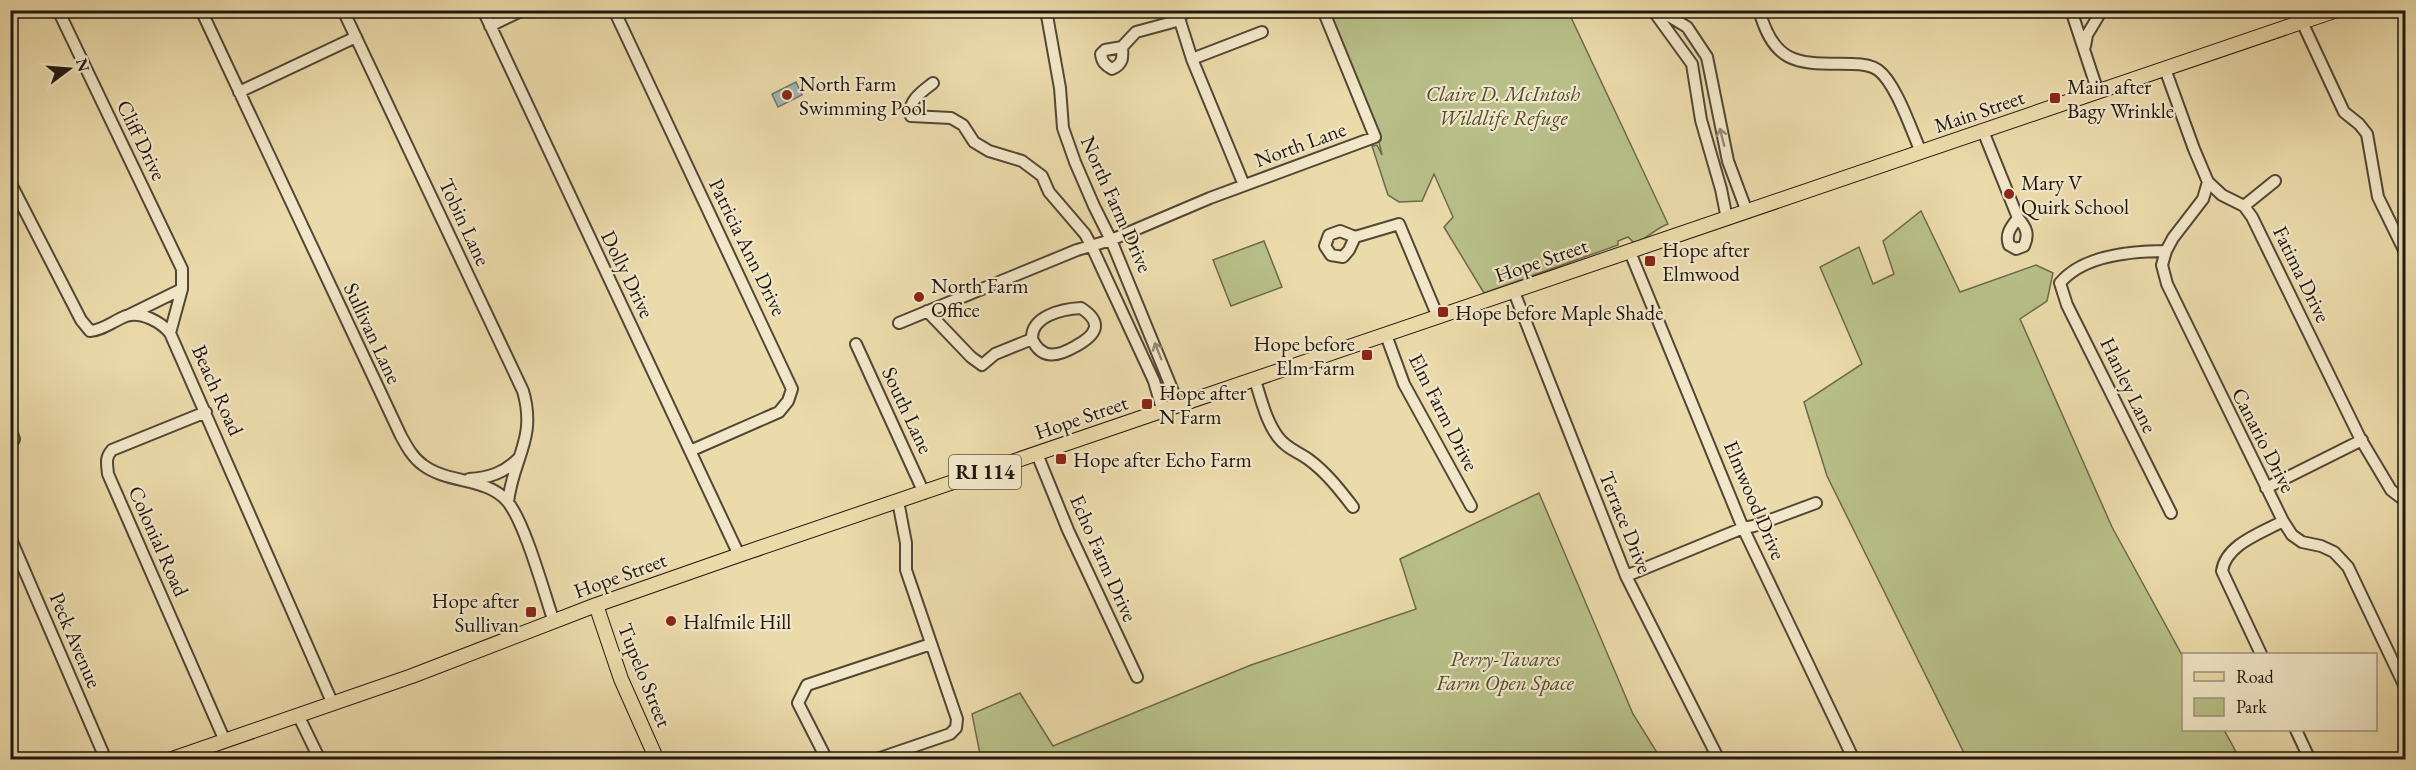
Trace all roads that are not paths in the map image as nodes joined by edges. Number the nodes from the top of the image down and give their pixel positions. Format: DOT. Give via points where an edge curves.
graph roads {
  1 [pos="58,10"];
  2 [pos="201,10"];
  3 [pos="343,10"];
  4 [pos="483,10"];
  5 [pos="523,10"];
  6 [pos="614,10"];
  7 [pos="1046,10"];
  8 [pos="1188,10"];
  9 [pos="1323,10"];
  10 [pos="1653,10"];
  11 [pos="1659,10"];
  12 [pos="1759,10"];
  13 [pos="2071,10"];
  14 [pos="2102,10"];
  15 [pos="2337,10"];
  16 [pos="1179,18"];
  17 [pos="2302,22"];
  18 [pos="490,26"];
  19 [pos="1262,32"];
  20 [pos="356,37"];
  21 [pos="1122,47"];
  22 [pos="2085,49"];
  23 [pos="1192,59"];
  24 [pos="1710,67"];
  25 [pos="2165,69"];
  26 [pos="1694,72"];
  27 [pos="933,83"];
  28 [pos="239,92"];
  29 [pos="2098,92"];
  30 [pos="1718,114"];
  31 [pos="1701,120"];
  32 [pos="1983,131"];
  33 [pos="1921,153"];
  34 [pos="1731,170"];
  35 [pos="1715,174"];
  36 [pos="2275,181"];
  37 [pos="10,182"];
  38 [pos="2208,182"];
  39 [pos="1244,185"];
  40 [pos="1804,192"];
  41 [pos="2244,206"];
  42 [pos="1747,213"];
  43 [pos="2018,218"];
  44 [pos="1727,219"];
  45 [pos="1354,237"];
  46 [pos="1112,240"];
  47 [pos="1092,247"];
  48 [pos="2166,251"];
  49 [pos="1630,252"];
  50 [pos="2406,254"];
  51 [pos="182,289"];
  52 [pos="1514,292"];
  53 [pos="927,311"];
  54 [pos="129,315"];
  55 [pos="1438,317"];
  56 [pos="899,323"];
  57 [pos="170,333"];
  58 [pos="1386,335"];
  59 [pos="1032,339"];
  60 [pos="856,344"];
  61 [pos="1255,380"];
  62 [pos="1179,406"];
  63 [pos="206,412"];
  64 [pos="1163,412"];
  65 [pos="10,429"];
  66 [pos="2362,440"];
  67 [pos="12,444"];
  68 [pos="690,451"];
  69 [pos="1037,453"];
  70 [pos="522,455"];
  71 [pos="463,480"];
  72 [pos="2266,488"];
  73 [pos="924,493"];
  74 [pos="2406,498"];
  75 [pos="898,501"];
  76 [pos="508,502"];
  77 [pos="1816,503"];
  78 [pos="1470,506"];
  79 [pos="1353,507"];
  80 [pos="2171,513"];
  81 [pos="2283,521"];
  82 [pos="1743,528"];
  83 [pos="10,537"];
  84 [pos="739,555"];
  85 [pos="1626,576"];
  86 [pos="596,605"];
  87 [pos="554,622"];
  88 [pos="931,644"];
  89 [pos="2261,653"];
  90 [pos="1137,677"];
  91 [pos="2406,689"];
  92 [pos="332,702"];
  93 [pos="298,715"];
  94 [pos="2297,731"];
  95 [pos="225,741"];
  96 [pos="106,759"];
  97 [pos="169,759"];
  98 [pos="320,759"];
  99 [pos="657,759"];
  100 [pos="826,759"];
  101 [pos="874,759"];
  102 [pos="1719,759"];
  103 [pos="1854,759"];
  104 [pos="2310,759"];
  1 -- 51 [label="street, Cliff Drive" via="179,259"];
  2 -- 28 [label="street, Sullivan Lane"];
  3 -- 20 [label="street, Tobin Lane"];
  4 -- 18 [label="street, Dolly Drive"];
  5 -- 18 [label="street"];
  6 -- 68 [label="street, Patricia Ann Drive" via="792,389 779,412"];
  7 -- 46 [label="street, North Farm Drive" via="1063,128"];
  8 -- 16 [label="street"];
  9 -- 39 [label="street, North Lane" via="1375,137"];
  10 -- 26 [label="street"];
  11 -- 24 [label="street" via="1688,27"];
  12 -- 33 [label="street" via="1770,39 1793,60 1810,64 1863,64 1877,69 1897,96"];
  13 -- 22 [label="street"];
  14 -- 22 [label="street" via="2087,35"];
  15 -- 17 [label="main road, Main Street / RI 114"];
  16 -- 21 [label="street" via="1136,32"];
  16 -- 23 [label="street"];
  17 -- 25 [label="main road, Main Street / RI 114"];
  17 -- 50 [label="street" via="2344,111 2367,135 2374,186"];
  18 -- 68 [label="street, Dolly Drive"];
  19 -- 23 [label="street"];
  20 -- 28 [label="street"];
  20 -- 70 [label="street, Tobin Lane" via="523,391 529,426"];
  22 -- 29 [label="street"];
  23 -- 39 [label="street"];
  24 -- 26 [label="street"];
  24 -- 30 [label="street"];
  25 -- 29 [label="main road, Main Street / RI 114"];
  25 -- 38 [label="street"];
  26 -- 31 [label="street"];
  27 -- 47 [label="street, North Farm Drive" via="912,104 911,116 951,118 963,125 974,142 989,151 1022,160 1042,176 1049,192"];
  28 -- 71 [label="street, Sullivan Lane" via="401,436 424,466"];
  29 -- 32 [label="main road, Main Street / RI 114"];
  30 -- 31 [label="street"];
  34 -- 30 [label="street, one-way"];
  31 -- 35 [label="street"];
  32 -- 33 [label="main road, Main Street / RI 114"];
  32 -- 43 [label="street"];
  33 -- 40 [label="main road, Main Street / RI 114"];
  34 -- 35 [label="street"];
  34 -- 42 [label="street"];
  35 -- 44 [label="street"];
  36 -- 41 [label="street"];
  37 -- 54 [label="street" via="85,326 92,332"];
  38 -- 41 [label="street, Fatima Drive" via="2222,195"];
  38 -- 48 [label="street" via="2203,200"];
  39 -- 46 [label="street, North Lane"];
  40 -- 42 [label="main road, Hope Street / RI 114"];
  41 -- 66 [label="street, Fatima Drive"];
  42 -- 44 [label="main road, Hope Street / RI 114"];
  44 -- 49 [label="main road, Hope Street / RI 114"];
  45 -- 55 [label="street" via="1399,224"];
  46 -- 47 [label="street, North Lane"];
  62 -- 46 [label="street, North Farm Drive, one-way"];
  47 -- 53 [label="street, North Lane"];
  47 -- 64 [label="street, North Farm Drive" via="1154,381"];
  48 -- 72 [label="street, Canario Drive" via="2162,265 2170,293"];
  48 -- 80 [label="street, Hanley Lane" via="2104,257 2068,274 2060,283"];
  49 -- 52 [label="main road, Hope Street / RI 114"];
  49 -- 82 [label="street, Elmwood Drive"];
  51 -- 54 [label="street"];
  51 -- 57 [label="street, Cliff Drive"];
  52 -- 55 [label="main road, Hope Street / RI 114"];
  52 -- 85 [label="street, Terrace Drive"];
  53 -- 56 [label="street, North Lane"];
  53 -- 59 [label="street" via="982,365 995,354"];
  54 -- 57 [label="street, Beach Road" via="154,320"];
  55 -- 58 [label="main road, Hope Street / RI 114"];
  57 -- 63 [label="street, Beach Road"];
  58 -- 61 [label="main road, Hope Street / RI 114"];
  58 -- 78 [label="street, Elm Farm Drive" via="1404,384"];
  59 -- 59 [label="street" via="1036,324 1069,309 1081,308 1095,323 1090,338 1060,354 1050,355 1036,349"];
  60 -- 73 [label="street, South Lane"];
  61 -- 62 [label="main road, Hope Street / RI 114"];
  61 -- 79 [label="street" via="1276,435 1287,448 1307,458 1336,484"];
  62 -- 64 [label="main road, Hope Street / RI 114"];
  63 -- 92 [label="street, Beach Road"];
  63 -- 95 [label="street, Colonial Road" via="112,450 106,462"];
  64 -- 69 [label="main road, Hope Street / RI 114"];
  65 -- 67 [label="street"];
  66 -- 72 [label="street"];
  66 -- 74 [label="street, Fatima Drive" via="2391,490"];
  68 -- 84 [label="street, Dolly Drive"];
  69 -- 73 [label="main road, Hope Street / RI 114"];
  69 -- 90 [label="street, Echo Farm Drive" via="1068,530"];
  70 -- 71 [label="street" via="490,477"];
  70 -- 76 [label="street, Tobin Lane" via="513,474"];
  71 -- 76 [label="street, Sullivan Lane" via="491,489"];
  72 -- 81 [label="street, Canario Drive"];
  73 -- 75 [label="main road, Hope Street / RI 114"];
  75 -- 84 [label="main road, Hope Street / RI 114"];
  75 -- 88 [label="street" via="906,543 906,570"];
  76 -- 87 [label="street"];
  77 -- 82 [label="street"];
  81 -- 89 [label="street" via="2245,542 2223,561 2222,571"];
  81 -- 91 [label="street, Canario Drive" via="2292,535 2334,552 2348,567"];
  82 -- 85 [label="street"];
  82 -- 103 [label="street, Elmwood Drive"];
  83 -- 96 [label="street, Peck Avenue"];
  84 -- 86 [label="main road, Hope Street / RI 114"];
  85 -- 102 [label="street, Terrace Drive"];
  86 -- 87 [label="main road, Hope Street / RI 114"];
  86 -- 99 [label="main road, Tupelo Street" via="621,679"];
  87 -- 92 [label="main road, Hope Street / RI 114"];
  88 -- 100 [label="street" via="807,685 798,703"];
  88 -- 101 [label="street" via="957,719 956,728 950,734"];
  92 -- 93 [label="main road, Hope Street / RI 114"];
  93 -- 95 [label="main road, Hope Street / RI 114"];
  93 -- 98 [label="street"];
  94 -- 104 [label="street"];
  95 -- 97 [label="main road, Hope Street / RI 114"];
}
